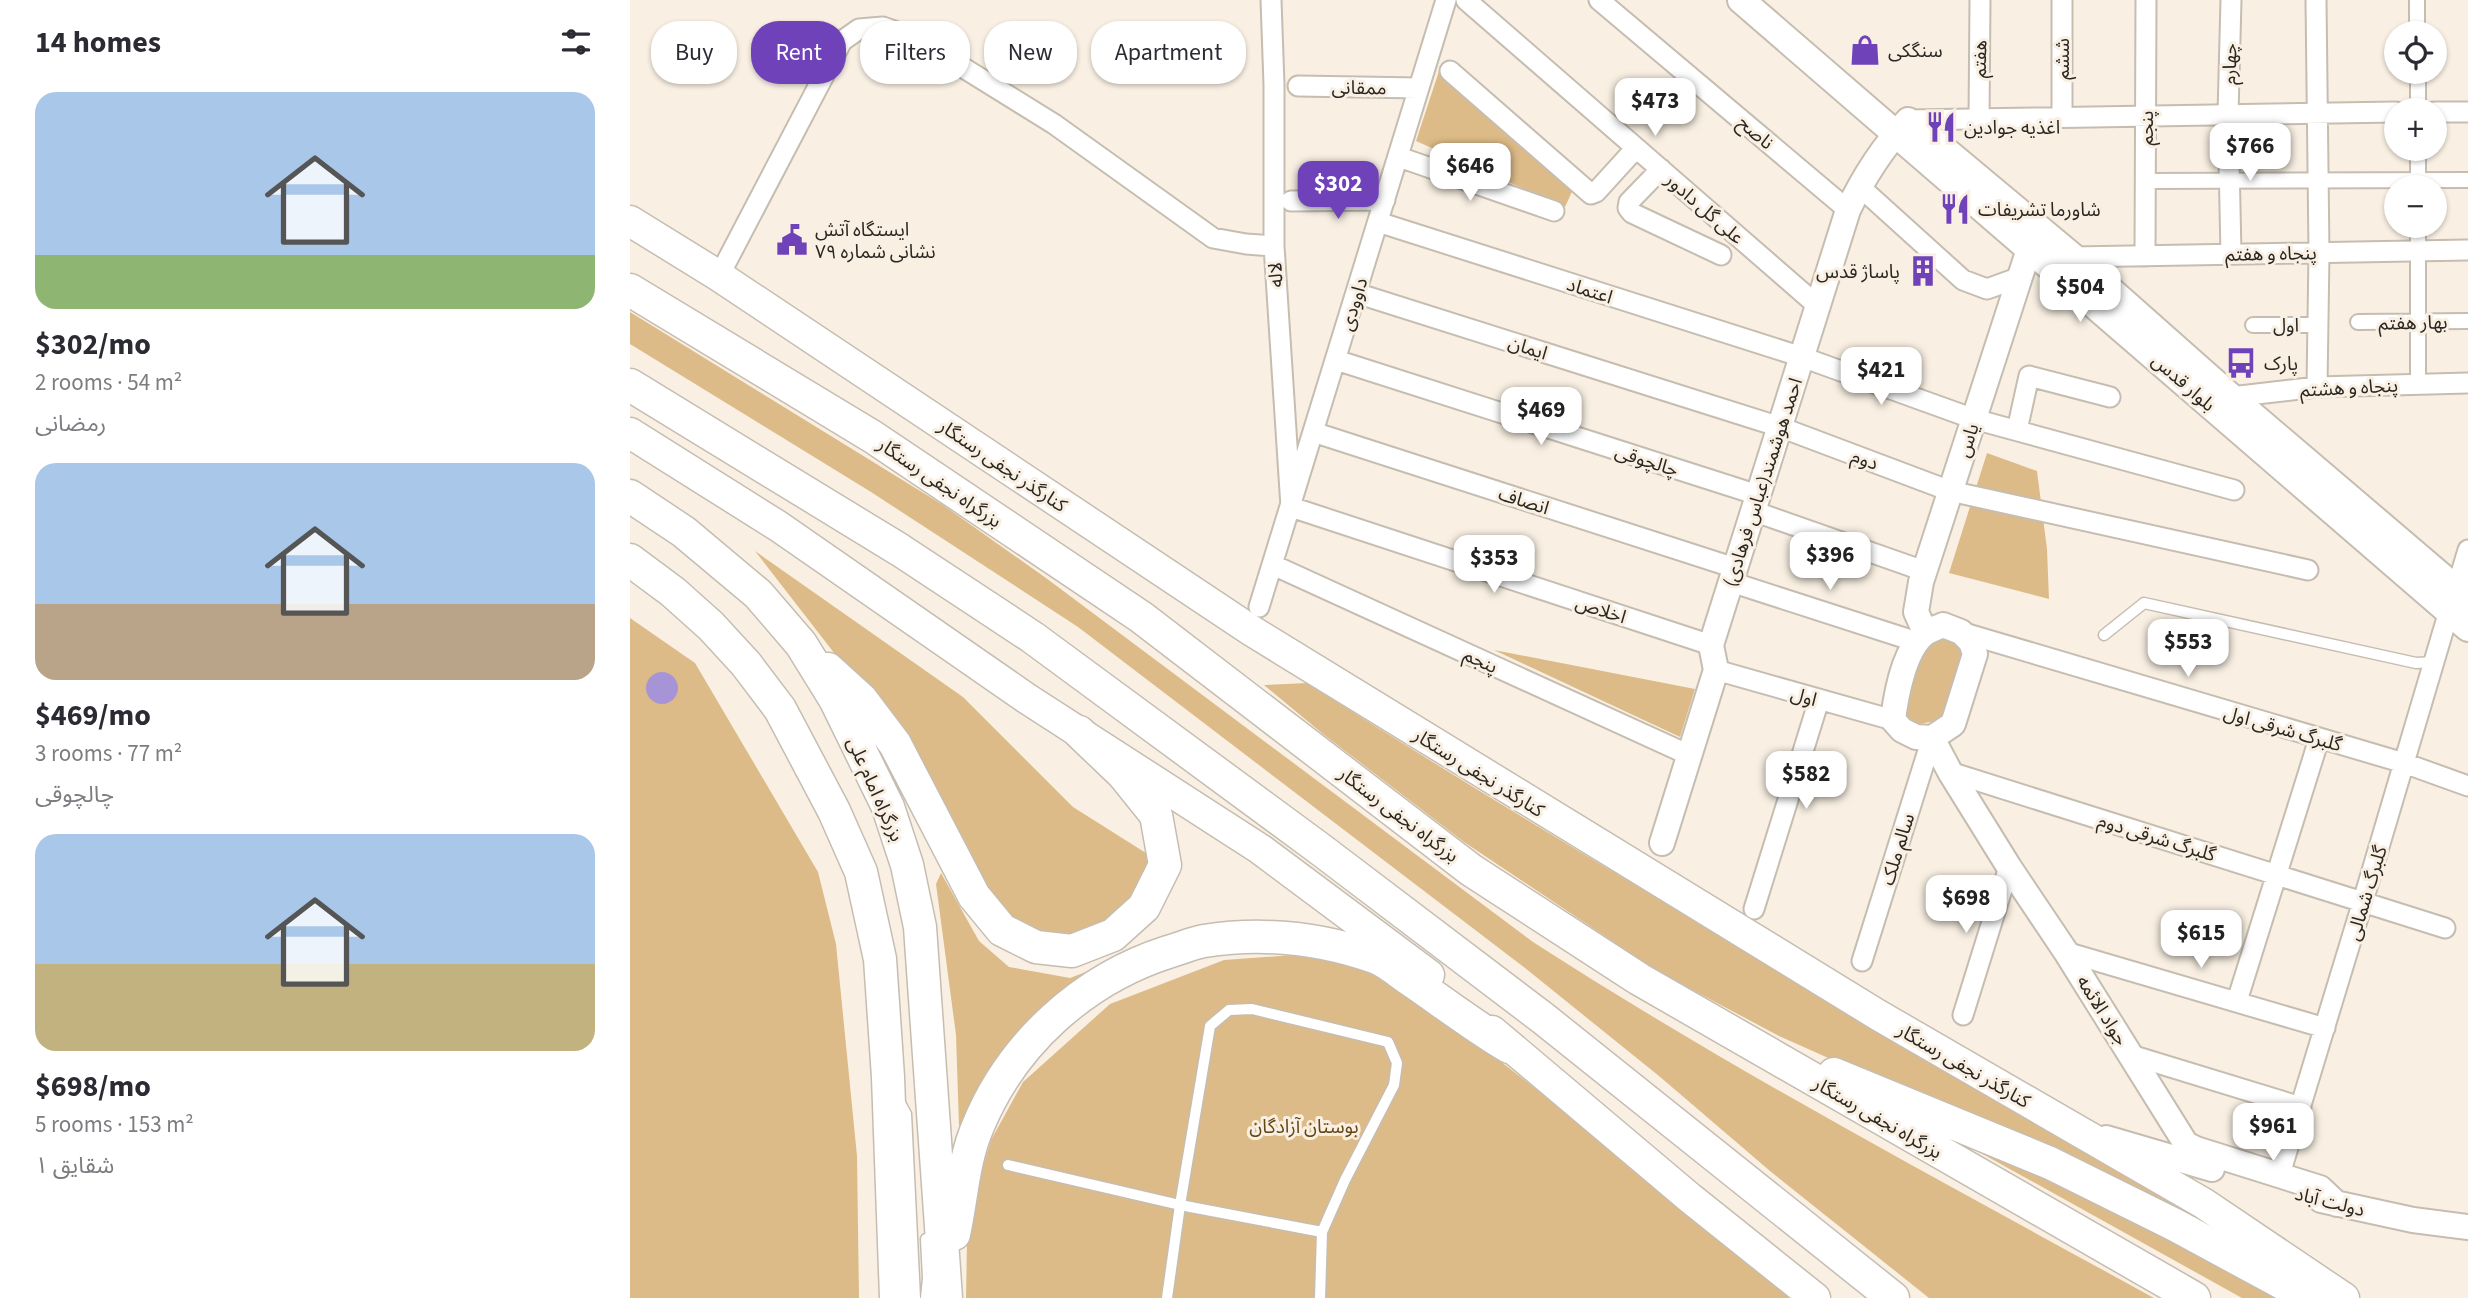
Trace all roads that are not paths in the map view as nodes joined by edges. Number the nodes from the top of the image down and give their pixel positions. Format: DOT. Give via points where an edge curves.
graph roads {
  1 [pos="1271,0"];
  2 [pos="1446,0"];
  3 [pos="1466,0"];
  4 [pos="1599,0"];
  5 [pos="1741,0"];
  6 [pos="1768,0"];
  7 [pos="1980,0"];
  8 [pos="2062,0"];
  9 [pos="2146,0"];
  10 [pos="2231,0"];
  11 [pos="2316,0"];
  12 [pos="2417,0"];
  13 [pos="2417,21"];
  14 [pos="1450,71"];
  15 [pos="1298,86"];
  16 [pos="1419,88"];
  17 [pos="2318,112"];
  18 [pos="2384,112"];
  19 [pos="2447,112"];
  20 [pos="2468,112"];
  21 [pos="2228,114"];
  22 [pos="2146,116"];
  23 [pos="2062,117"];
  24 [pos="1979,119"];
  25 [pos="1902,126"];
  26 [pos="1636,148"];
  27 [pos="1399,157"];
  28 [pos="1661,169"];
  29 [pos="2468,180"];
  30 [pos="2146,181"];
  31 [pos="2230,181"];
  32 [pos="2318,181"];
  33 [pos="2447,182"];
  34 [pos="2384,183"];
  35 [pos="1859,186"];
  36 [pos="1385,200"];
  37 [pos="1291,201"];
  38 [pos="1848,210"];
  39 [pos="1554,211"];
  40 [pos="630,220"];
  41 [pos="1378,222"];
  42 [pos="2418,238"];
  43 [pos="1274,246"];
  44 [pos="2029,249"];
  45 [pos="2468,250"];
  46 [pos="2418,251"];
  47 [pos="2319,253"];
  48 [pos="2231,254"];
  49 [pos="1721,255"];
  50 [pos="2145,256"];
  51 [pos="2073,257"];
  52 [pos="719,276"];
  53 [pos="2020,277"];
  54 [pos="630,290"];
  55 [pos="1356,293"];
  56 [pos="1818,306"];
  57 [pos="2468,321"];
  58 [pos="2358,322"];
  59 [pos="2418,322"];
  60 [pos="2318,325"];
  61 [pos="2253,326"];
  62 [pos="1802,357"];
  63 [pos="1336,360"];
  64 [pos="2468,383"];
  65 [pos="2418,384"];
  66 [pos="630,385"];
  67 [pos="2317,387"];
  68 [pos="2268,392"];
  69 [pos="2110,397"];
  70 [pos="2231,397"];
  71 [pos="1974,419"];
  72 [pos="1780,427"];
  73 [pos="2017,430"];
  74 [pos="2271,431"];
  75 [pos="1313,432"];
  76 [pos="630,433"];
  77 [pos="2234,490"];
  78 [pos="1950,491"];
  79 [pos="630,496"];
  80 [pos="1756,503"];
  81 [pos="1291,507"];
  82 [pos="2468,550"];
  83 [pos="630,561"];
  84 [pos="1273,565"];
  85 [pos="2308,570"];
  86 [pos="1924,571"];
  87 [pos="1733,575"];
  88 [pos="1259,607"];
  89 [pos="2460,607"];
  90 [pos="1961,632"];
  91 [pos="2104,635"];
  92 [pos="1921,637"];
  93 [pos="801,644"];
  94 [pos="1711,645"];
  95 [pos="2434,662"];
  96 [pos="1716,670"];
  97 [pos="1819,701"];
  98 [pos="1893,720"];
  99 [pos="1079,732"];
  100 [pos="1932,738"];
  101 [pos="2319,739"];
  102 [pos="1689,755"];
  103 [pos="2404,763"];
  104 [pos="1950,772"];
  105 [pos="2468,786"];
  106 [pos="1662,843"];
  107 [pos="2009,867"];
  108 [pos="2277,874"];
  109 [pos="2363,901"];
  110 [pos="1754,909"];
  111 [pos="2445,928"];
  112 [pos="2066,952"];
  113 [pos="1862,961"];
  114 [pos="2238,1001"];
  115 [pos="1963,1015"];
  116 [pos="2325,1028"];
  117 [pos="1737,1036"];
  118 [pos="1509,1047"];
  119 [pos="2131,1055"];
  120 [pos="888,1077"];
  121 [pos="2301,1107"];
  122 [pos="2073,1129"];
  123 [pos="1008,1166"];
  124 [pos="2280,1174"];
  125 [pos="2337,1204"];
  126 [pos="1180,1205"];
  127 [pos="926,1227"];
  128 [pos="2468,1227"];
  129 [pos="1322,1232"];
  130 [pos="939,1291"];
  131 [pos="896,1298"];
  132 [pos="915,1298"];
  133 [pos="1167,1298"];
  134 [pos="1320,1298"];
  135 [pos="1815,1298"];
  136 [pos="1893,1298"];
  137 [pos="2194,1298"];
  138 [pos="2310,1298"];
  139 [pos="2344,1298"];
  1 -- 43 [label="street, لاله"];
  2 -- 16 [label="street, داوودی"];
  3 -- 26 [label="street, علی گل دادور"];
  4 -- 38 [label="street, ناصح"];
  5 -- 25 [label="main road, بلوار قدس"];
  6 -- 25 [label="main road, بلوار قدس"];
  7 -- 24 [label="street, هفتم"];
  8 -- 23 [label="street, ششم"];
  9 -- 22 [label="street, پنجم"];
  10 -- 21 [label="street, چهارم"];
  11 -- 17 [label="street"];
  12 -- 13 [label="street"];
  14 -- 26 [label="street" via="1591,194"];
  15 -- 16 [label="street, ممقانی"];
  16 -- 27 [label="street, داوودی"];
  17 -- 18 [label="street"];
  17 -- 21 [label="street"];
  17 -- 32 [label="street"];
  19 -- 20 [label="street"];
  21 -- 22 [label="street"];
  21 -- 31 [label="street, چهارم"];
  22 -- 23 [label="street"];
  22 -- 30 [label="street, پنجم"];
  23 -- 24 [label="street"];
  24 -- 25 [label="street"];
  25 -- 35 [label="street, احمد هوشمند(عباس فرهادی)"];
  25 -- 44 [label="main road, بلوار قدس"];
  25 -- 51 [label="main road, بلوار قدس"];
  26 -- 28 [label="street, علی گل دادور"];
  27 -- 36 [label="street, داوودی"];
  27 -- 39 [label="street"];
  28 -- 49 [label="street" via="1629,202 1632,213"];
  28 -- 56 [label="street, علی گل دادور"];
  29 -- 33 [label="street"];
  30 -- 31 [label="street"];
  30 -- 50 [label="street, پنجم"];
  31 -- 32 [label="street"];
  31 -- 48 [label="street, چهارم"];
  32 -- 34 [label="street"];
  32 -- 47 [label="street"];
  35 -- 38 [label="street, احمد هوشمند(عباس فرهادی)"];
  35 -- 53 [label="street" via="1963,279 1987,289"];
  36 -- 37 [label="street"];
  36 -- 41 [label="street, داوودی"];
  38 -- 56 [label="street, احمد هوشمند(عباس فرهادی)"];
  40 -- 52 [label="main road, کنارگذر نجفی رستگار"];
  41 -- 55 [label="street, داوودی"];
  41 -- 62 [label="street, اعتماد"];
  42 -- 46 [label="street"];
  43 -- 52 [label="street" via="1213,238 1054,124 916,39 883,27 859,29 842,41"];
  43 -- 81 [label="street, لاله"];
  44 -- 53 [label="street, یاس"];
  44 -- 89 [label="main road, بلوار قدس"];
  45 -- 46 [label="street, پنجاه و هفتم"];
  46 -- 47 [label="street, پنجاه و هفتم"];
  46 -- 59 [label="street"];
  47 -- 48 [label="street, پنجاه و هفتم"];
  47 -- 60 [label="street"];
  48 -- 50 [label="street, پنجاه و هفتم"];
  50 -- 51 [label="street, پنجاه و هفتم"];
  51 -- 70 [label="main road, بلوار قدس"];
  52 -- 122 [label="main road, کنارگذر نجفی رستگار" via="1252,631 1672,891"];
  53 -- 71 [label="street, یاس"];
  54 -- 117 [label="highway, بزرگراه نجفی رستگار" via="884,444 1141,617 1471,870 1639,979"];
  55 -- 63 [label="street, داوودی"];
  55 -- 72 [label="street, ایمان"];
  56 -- 62 [label="street, احمد هوشمند(عباس فرهادی)"];
  57 -- 59 [label="street, بهار هفتم"];
  58 -- 59 [label="street, بهار هفتم"];
  59 -- 65 [label="street"];
  60 -- 61 [label="street, اول"];
  60 -- 67 [label="street"];
  62 -- 71 [label="street"];
  62 -- 72 [label="street, احمد هوشمند(عباس فرهادی)"];
  63 -- 75 [label="street, داوودی"];
  63 -- 80 [label="street, چالچوقی"];
  64 -- 65 [label="street, پنجاه و هشتم"];
  65 -- 67 [label="street, پنجاه و هشتم"];
  66 -- 136 [label="highway" via="900,550 1032,637 1544,1018"];
  67 -- 68 [label="street, پنجاه و هشتم"];
  68 -- 70 [label="street, پنجاه و هشتم"];
  68 -- 74 [label="street"];
  69 -- 73 [label="street" via="2029,376"];
  70 -- 74 [label="main road, بلوار قدس"];
  71 -- 73 [label="street"];
  71 -- 78 [label="street, یاس"];
  72 -- 78 [label="street, دوم"];
  72 -- 80 [label="street, احمد هوشمند(عباس فرهادی)"];
  73 -- 77 [label="street"];
  74 -- 89 [label="main road, بلوار قدس"];
  75 -- 81 [label="street, داوودی"];
  75 -- 87 [label="street, انصاف"];
  76 -- 99 [label="main road" via="778,526"];
  78 -- 85 [label="street, دوم"];
  78 -- 86 [label="street, یاس"];
  79 -- 93 [label="highway, بزرگراه امام علی" via="684,532 758,594"];
  80 -- 86 [label="street, چالچوقی"];
  80 -- 87 [label="street, احمد هوشمند(عباس فرهادی)"];
  81 -- 84 [label="street, داوودی"];
  81 -- 94 [label="street, اخلاص"];
  82 -- 89 [label="street, گلبرگ شمالی"];
  83 -- 120 [label="highway" via="673,592 746,664 780,709 811,765 860,872 872,917 880,959"];
  84 -- 88 [label="street, داوودی"];
  84 -- 102 [label="street, پنجم"];
  86 -- 92 [label="street, یاس" via="1916,612"];
  87 -- 92 [label="street, انصاف"];
  87 -- 94 [label="street, احمد هوشمند(عباس فرهادی)"];
  89 -- 95 [label="street, گلبرگ شمالی"];
  90 -- 92 [label="street" via="1943,625"];
  90 -- 100 [label="street" via="1975,654 1953,724"];
  90 -- 101 [label="street, گلبرگ شرقی اول"];
  91 -- 95 [label="lane" via="2144,603 2416,663"];
  92 -- 98 [label="street" via="1901,677"];
  93 -- 99 [label="highway" via="861,699 895,744 974,896 1002,930 1036,947 1072,951 1113,935 1144,907 1165,865 1156,816 1123,774"];
  93 -- 130 [label="highway, بزرگراه امام علی" via="835,699 882,795 907,864 920,927"];
  94 -- 96 [label="street, احمد هوشمند(عباس فرهادی)"];
  95 -- 103 [label="street, گلبرگ شمالی"];
  96 -- 97 [label="street, اول"];
  96 -- 102 [label="street, احمد هوشمند(عباس فرهادی)"];
  97 -- 98 [label="street, اول"];
  97 -- 110 [label="street"];
  98 -- 100 [label="street" via="1916,737"];
  99 -- 118 [label="main road" via="1260,849 1434,978"];
  100 -- 104 [label="street, جواد الائمه"];
  100 -- 113 [label="street, سالم ملک"];
  101 -- 103 [label="street, گلبرگ شرقی اول"];
  101 -- 108 [label="street"];
  102 -- 106 [label="street, احمد هوشمند(عباس فرهادی)"];
  103 -- 105 [label="street, گلبرگ شرقی اول"];
  103 -- 109 [label="street, گلبرگ شمالی"];
  104 -- 107 [label="street, جواد الائمه"];
  104 -- 108 [label="street, گلبرگ شرقی دوم"];
  107 -- 112 [label="street, جواد الائمه"];
  107 -- 115 [label="street"];
  108 -- 109 [label="street, گلبرگ شرقی دوم"];
  108 -- 114 [label="street"];
  109 -- 111 [label="street, گلبرگ شرقی دوم"];
  109 -- 116 [label="street, گلبرگ شمالی"];
  112 -- 114 [label="street"];
  112 -- 119 [label="street, جواد الائمه"];
  114 -- 116 [label="street"];
  116 -- 121 [label="street, گلبرگ شمالی"];
  117 -- 137 [label="highway, بزرگراه نجفی رستگار"];
  117 -- 138 [label="highway" via="2050,1163"];
  118 -- 130 [label="highway" via="1380,959 1329,944 1268,936 1202,942 1144,960 1073,1000 1044,1027 994,1091 964,1166 958,1215"];
  118 -- 135 [label="main road"];
  119 -- 121 [label="street"];
  119 -- 124 [label="street, جواد الائمه" via="2186,1144"];
  120 -- 131 [label="highway"];
  120 -- 132 [label="lane" via="906,1114"];
  121 -- 124 [label="street, گلبرگ شمالی"];
  122 -- 125 [label="street, دولت آباد"];
  122 -- 139 [label="main road, کنارگذر نجفی رستگار" via="2203,1203"];
  123 -- 126 [label="lane"];
  124 -- 125 [label="street, جواد الائمه" via="2320,1188"];
  125 -- 128 [label="street, دولت آباد"];
  126 -- 129 [label="lane"];
  126 -- 129 [label="lane" via="1210,1027 1229,1010 1252,1009 1388,1042 1397,1063 1394,1085"];
  126 -- 133 [label="lane"];
  127 -- 130 [label="lane" via="928,1278"];
  129 -- 134 [label="lane"];
}
